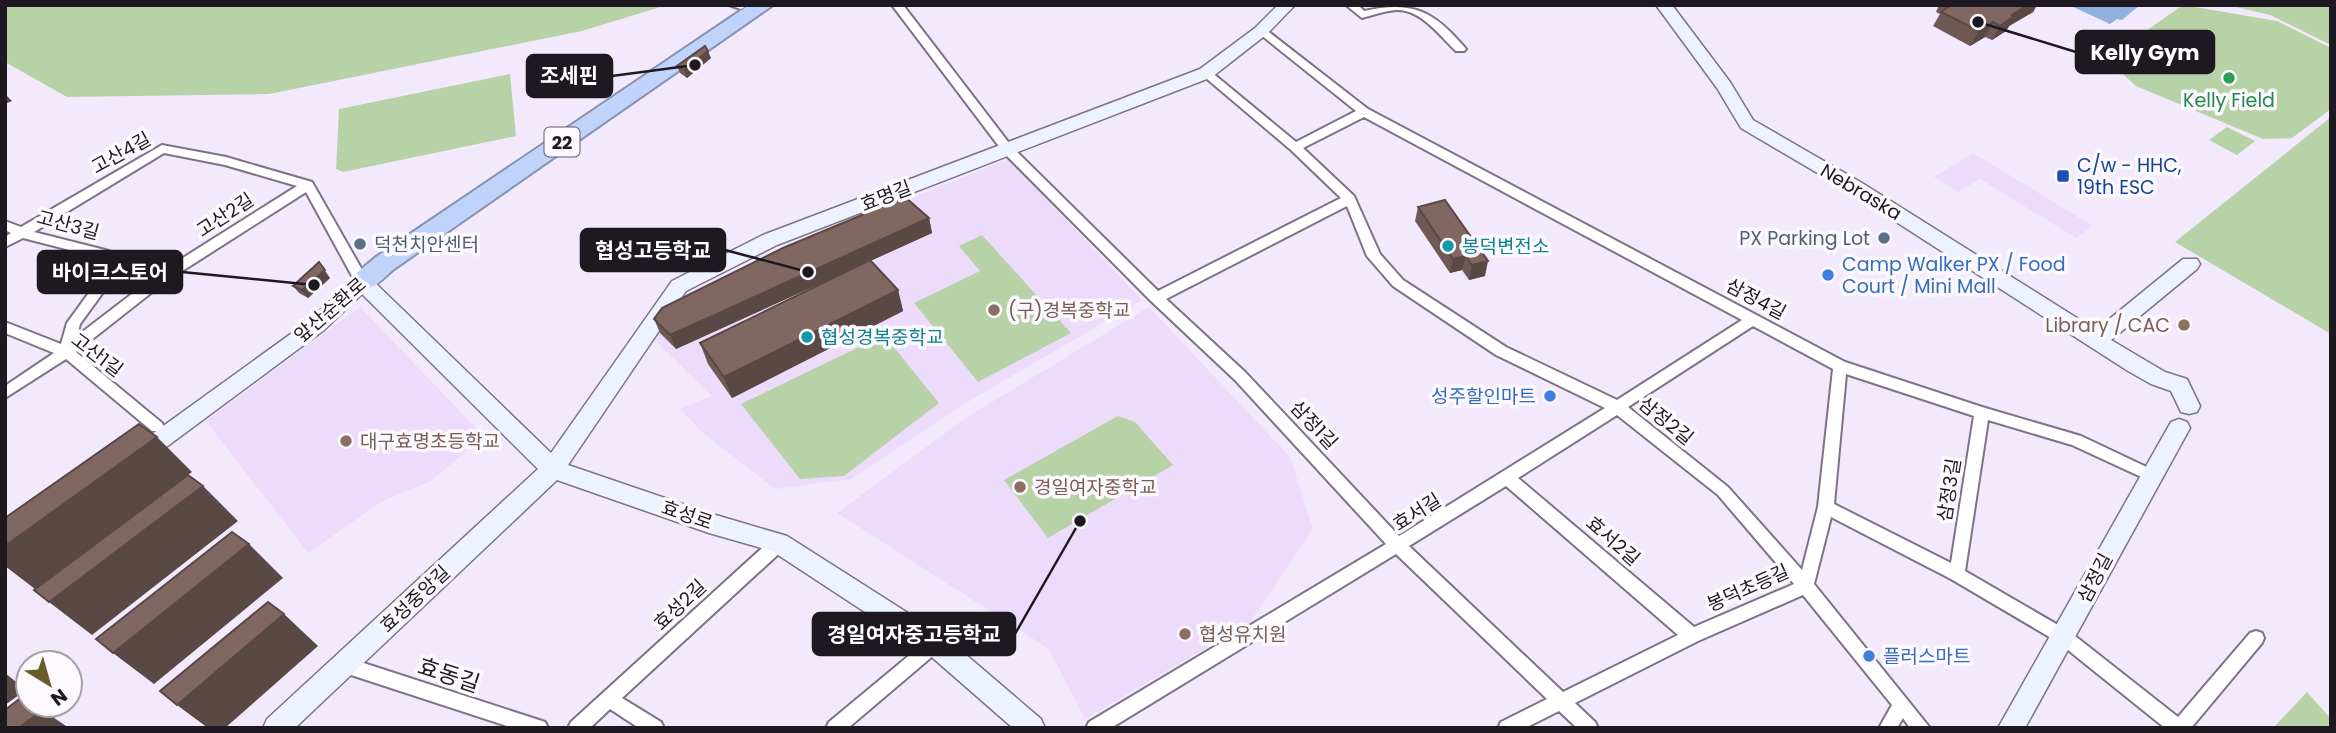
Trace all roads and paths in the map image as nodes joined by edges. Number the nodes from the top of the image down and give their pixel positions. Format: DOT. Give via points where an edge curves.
graph roads {
  1 [pos="897,5"];
  2 [pos="1287,5"];
  3 [pos="1351,5"];
  4 [pos="1664,5"];
  5 [pos="745,6"];
  6 [pos="1261,32"];
  7 [pos="1460,49"];
  8 [pos="1206,73"];
  9 [pos="1364,112"];
  10 [pos="1295,147"];
  11 [pos="1008,150"];
  12 [pos="308,185"];
  13 [pos="1350,199"];
  14 [pos="5,225"];
  15 [pos="22,233"];
  16 [pos="5,243"];
  17 [pos="104,254"];
  18 [pos="2190,264"];
  19 [pos="359,277"];
  20 [pos="160,279"];
  21 [pos="1156,298"];
  22 [pos="1753,319"];
  23 [pos="5,327"];
  24 [pos="2096,341"];
  25 [pos="66,352"];
  26 [pos="1840,366"];
  27 [pos="5,393"];
  28 [pos="2189,406"];
  29 [pos="1619,408"];
  30 [pos="1982,413"];
  31 [pos="157,428"];
  32 [pos="2179,428"];
  33 [pos="553,469"];
  34 [pos="2150,475"];
  35 [pos="1507,478"];
  36 [pos="1826,507"];
  37 [pos="779,543"];
  38 [pos="1398,546"];
  39 [pos="1957,574"];
  40 [pos="1806,586"];
  41 [pos="1692,636"];
  42 [pos="2064,637"];
  43 [pos="2256,638"];
  44 [pos="935,644"];
  45 [pos="345,665"];
  46 [pos="608,699"];
  47 [pos="1563,700"];
  48 [pos="1902,705"];
  49 [pos="276,728"];
  50 [pos="539,728"];
  51 [pos="577,728"];
  52 [pos="655,728"];
  53 [pos="835,728"];
  54 [pos="1032,728"];
  55 [pos="1095,728"];
  56 [pos="1507,728"];
  57 [pos="1589,728"];
  58 [pos="1888,728"];
  59 [pos="1921,728"];
  60 [pos="2011,728"];
  61 [pos="2180,728"];
  1 -- 11 [label="street, 삼정1길"];
  2 -- 6 [label="street, 효명길"];
  3 -- 7 [label="street" via="1362,15 1399,6 1409,9 1429,19"];
  4 -- 24 [label="street, Nebraska" via="1746,124 1855,187"];
  5 -- 19 [label="highway, 앞산순환로 / 22"];
  6 -- 8 [label="street, 효명길"];
  6 -- 9 [label="street, 삼정4길"];
  8 -- 10 [label="street, 삼정2길"];
  8 -- 11 [label="street, 효명길"];
  9 -- 10 [label="street"];
  9 -- 22 [label="street, 삼정4길"];
  10 -- 13 [label="street, 삼정2길"];
  11 -- 21 [label="street, 삼정1길"];
  11 -- 33 [label="street, 효명길" via="770,240 678,286"];
  12 -- 15 [label="street, 고산4길" via="226,160 162,149"];
  12 -- 19 [label="street"];
  12 -- 20 [label="street, 고산2길"];
  13 -- 21 [label="street"];
  13 -- 29 [label="street, 삼정2길" via="1374,256 1398,283 1501,351"];
  14 -- 15 [label="street, 고산3길"];
  15 -- 16 [label="street, 고산4길"];
  15 -- 17 [label="street, 고산3길"];
  17 -- 20 [label="street, 고산3길"];
  17 -- 25 [label="street" via="97,291 74,323"];
  18 -- 24 [label="street"];
  19 -- 31 [label="street, 앞산순환로 / 22"];
  19 -- 31 [label="street, 앞산순환로 / 22" via="317,325 121,460"];
  19 -- 33 [label="street, 효성로"];
  20 -- 25 [label="street, 고산2길"];
  21 -- 38 [label="street, 삼정1길" via="1240,376"];
  22 -- 26 [label="street, 삼정4길"];
  22 -- 29 [label="street, 효서길"];
  23 -- 25 [label="street, 고산1길"];
  24 -- 28 [label="street, Nebraska" via="2158,378 2179,384"];
  25 -- 27 [label="street, 고산2길"];
  25 -- 31 [label="street, 고산1길"];
  26 -- 30 [label="street, 삼정4길"];
  26 -- 36 [label="street, 봉덕초등길"];
  29 -- 35 [label="street, 효서길"];
  29 -- 40 [label="street, 삼정2길" via="1723,491"];
  30 -- 34 [label="street, 삼정4길" via="2076,440"];
  30 -- 39 [label="street, 삼정3길"];
  32 -- 34 [label="street, 삼정길"];
  33 -- 37 [label="street, 효성로"];
  33 -- 45 [label="street, 효성중앙길"];
  34 -- 42 [label="street, 삼정길"];
  35 -- 38 [label="street, 효서길"];
  35 -- 41 [label="street, 효서2길"];
  36 -- 39 [label="street"];
  36 -- 40 [label="street, 봉덕초등길"];
  37 -- 44 [label="street, 효성로"];
  37 -- 46 [label="street, 효성2길"];
  38 -- 47 [label="street, 삼정1길"];
  38 -- 55 [label="street, 효서길"];
  39 -- 42 [label="street"];
  40 -- 41 [label="street, 봉덕초등길"];
  40 -- 48 [label="street, 삼정2길"];
  41 -- 47 [label="street, 봉덕초등길"];
  42 -- 60 [label="street, 삼정길"];
  42 -- 61 [label="street"];
  43 -- 61 [label="street"];
  44 -- 53 [label="street"];
  44 -- 54 [label="street, 효성로"];
  45 -- 49 [label="street, 효성중앙길"];
  45 -- 50 [label="street, 효동길"];
  46 -- 51 [label="street, 효성2길"];
  46 -- 52 [label="street"];
  47 -- 56 [label="street, 봉덕초등길"];
  47 -- 57 [label="street, 삼정1길"];
  48 -- 58 [label="street"];
  48 -- 59 [label="street, 삼정2길"];
}
